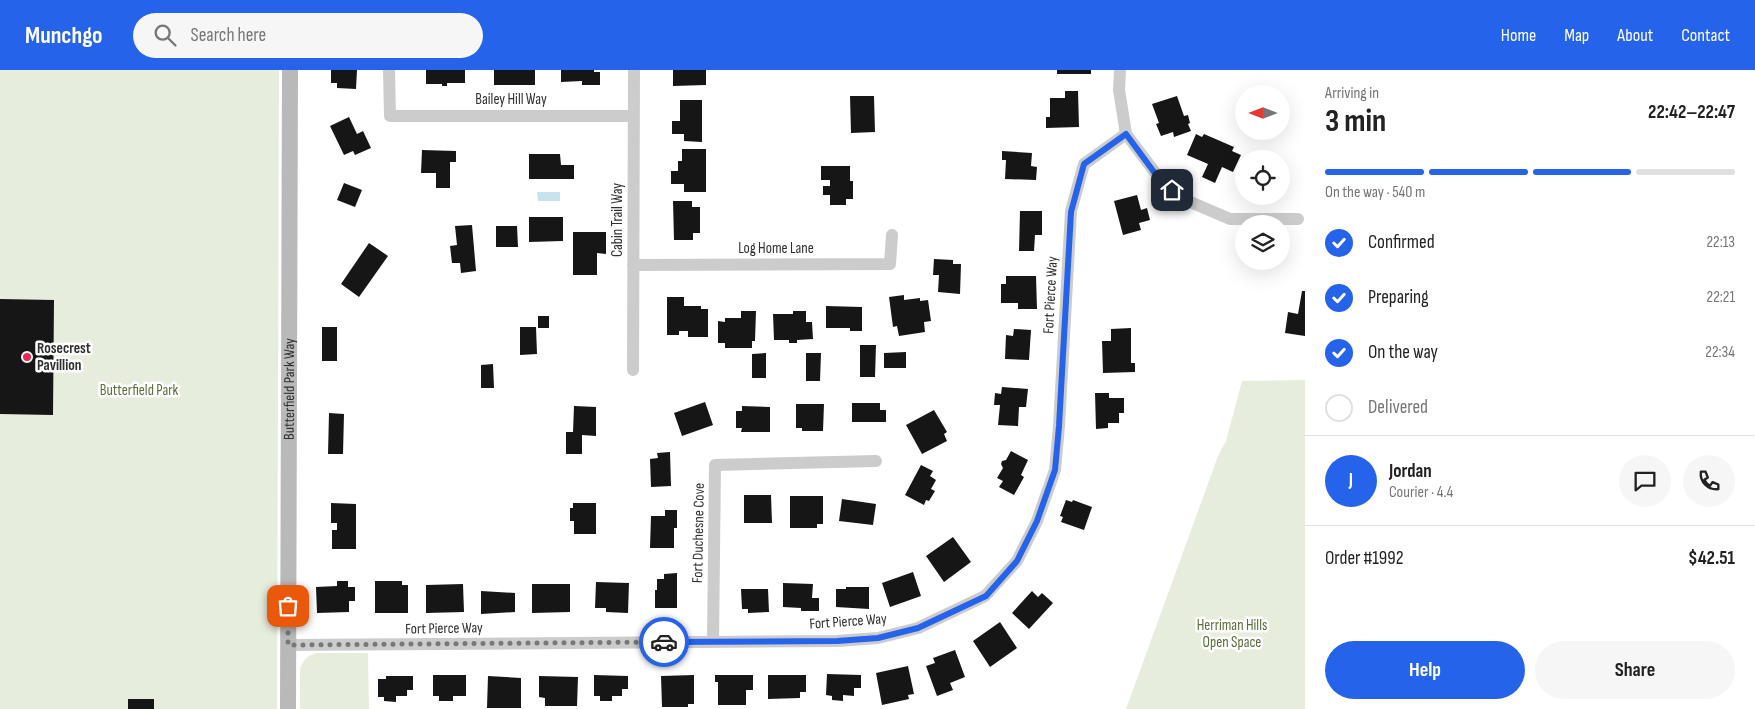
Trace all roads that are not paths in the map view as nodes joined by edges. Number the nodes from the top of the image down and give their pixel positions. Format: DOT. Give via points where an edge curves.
graph roads {
  1 [pos="290,70"];
  2 [pos="389,70"];
  3 [pos="634,70"];
  4 [pos="1120,70"];
  5 [pos="633,116"];
  6 [pos="1126,134"];
  7 [pos="1298,219"];
  8 [pos="892,235"];
  9 [pos="633,265"];
  10 [pos="633,370"];
  11 [pos="876,461"];
  12 [pos="713,641"];
  13 [pos="288,645"];
  14 [pos="288,709"];
  1 -- 13 [label="street, Butterfield Park Way"];
  2 -- 5 [label="street, Bailey Hill Way" via="390,116"];
  3 -- 5 [label="street, Cabin Trail Way"];
  4 -- 6 [label="street" via="1119,90"];
  5 -- 9 [label="street, Cabin Trail Way"];
  6 -- 7 [label="street" via="1163,183 1181,198 1230,219"];
  6 -- 12 [label="street, Fort Pierce Way" via="1084,164 1071,212 1055,470 1037,521 1017,561 986,596 918,628 878,638"];
  8 -- 9 [label="street, Log Home Lane" via="890,264"];
  9 -- 10 [label="street, Cabin Trail Way"];
  11 -- 12 [label="street, Fort Duchesne Cove" via="716,465"];
  12 -- 13 [label="street, Fort Pierce Way"];
  13 -- 14 [label="street, Butterfield Park Way"];
}
